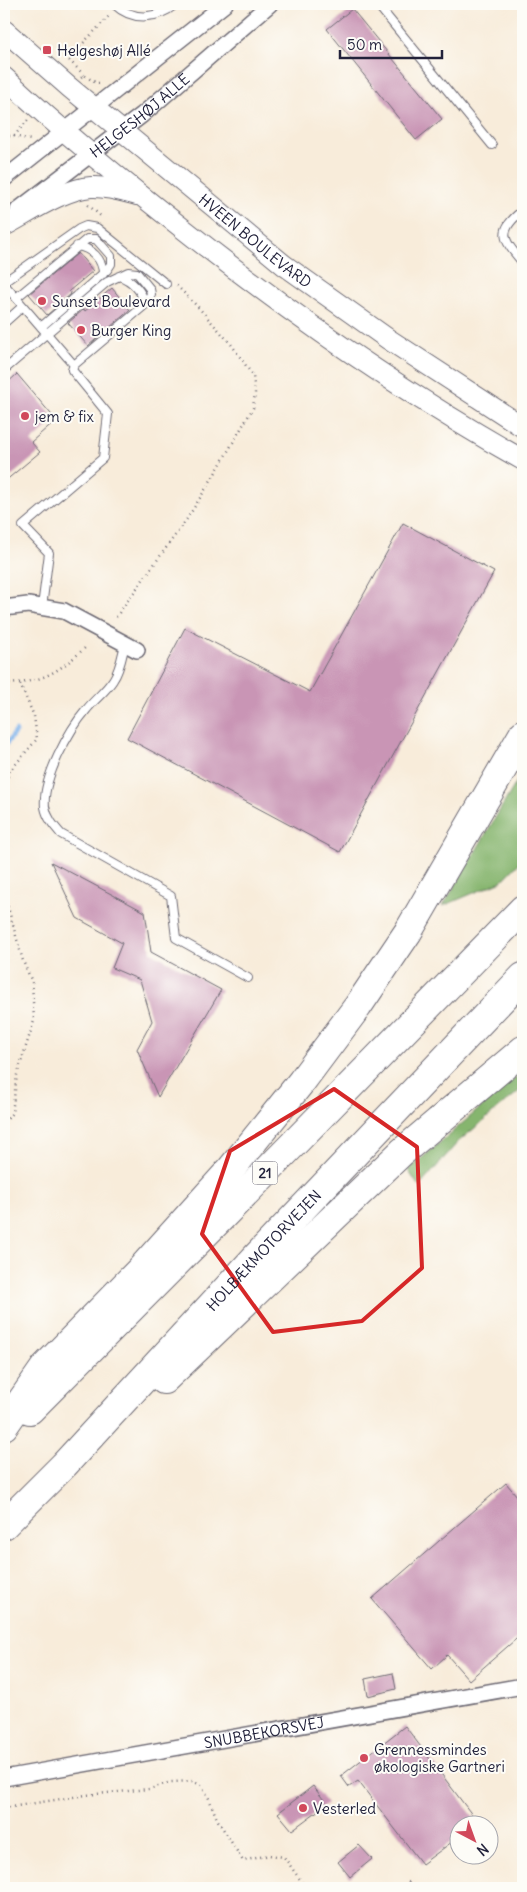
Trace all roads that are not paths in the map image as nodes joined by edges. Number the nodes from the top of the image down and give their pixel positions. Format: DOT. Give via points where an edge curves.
graph roads {
  1 [pos="176,4"];
  2 [pos="225,4"];
  3 [pos="270,4"];
  4 [pos="377,4"];
  5 [pos="116,5"];
  6 [pos="4,30"];
  7 [pos="4,77"];
  8 [pos="94,107"];
  9 [pos="64,131"];
  10 [pos="122,131"];
  11 [pos="492,145"];
  12 [pos="92,154"];
  13 [pos="4,179"];
  14 [pos="140,195"];
  15 [pos="523,210"];
  16 [pos="4,221"];
  17 [pos="4,226"];
  18 [pos="77,246"];
  19 [pos="523,263"];
  20 [pos="103,274"];
  21 [pos="4,283"];
  22 [pos="170,284"];
  23 [pos="16,298"];
  24 [pos="23,306"];
  25 [pos="4,323"];
  26 [pos="41,327"];
  27 [pos="47,334"];
  28 [pos="74,365"];
  29 [pos="4,370"];
  30 [pos="523,427"];
  31 [pos="523,460"];
  32 [pos="42,607"];
  33 [pos="4,608"];
  34 [pos="131,647"];
  35 [pos="523,734"];
  36 [pos="523,908"];
  37 [pos="523,977"];
  38 [pos="248,978"];
  39 [pos="523,1050"];
  40 [pos="4,1426"];
  41 [pos="4,1434"];
  42 [pos="64,1465"];
  43 [pos="4,1525"];
  44 [pos="523,1686"];
  45 [pos="4,1778"];
  1 -- 5 [label="lane" via="150,17 134,15"];
  2 -- 8 [label="street"];
  3 -- 10 [label="street, HELGESHØJ ALLE"];
  4 -- 11 [label="lane"];
  6 -- 8 [label="street, HVEEN BOULEVARD"];
  7 -- 9 [label="street"];
  8 -- 9 [label="street"];
  8 -- 10 [label="street, HVEEN BOULEVARD"];
  9 -- 12 [label="street"];
  9 -- 13 [label="street"];
  10 -- 12 [label="street, HELGESHØJ ALLE"];
  10 -- 30 [label="street, HVEEN BOULEVARD" via="284,265 388,339"];
  12 -- 14 [label="street"];
  12 -- 16 [label="street, HELGESHØJ ALLE"];
  14 -- 17 [label="street" via="91,187 70,191"];
  14 -- 31 [label="street" via="313,326 409,391"];
  15 -- 19 [label="lane" via="511,220 505,233 510,247"];
  18 -- 20 [label="lane" via="89,249 101,263"];
  18 -- 20 [label="lane" via="87,239 96,239 111,256 109,268"];
  18 -- 23 [label="lane"];
  20 -- 26 [label="lane"];
  21 -- 22 [label="lane" via="86,226 97,228"];
  21 -- 23 [label="lane"];
  23 -- 24 [label="lane"];
  24 -- 25 [label="lane"];
  24 -- 26 [label="lane"];
  26 -- 27 [label="lane"];
  27 -- 28 [label="lane"];
  27 -- 28 [label="lane" via="107,282 128,272 137,273 150,289 145,305"];
  27 -- 29 [label="lane"];
  28 -- 32 [label="lane" via="72,370 108,414 103,458 24,526 49,553"];
  32 -- 33 [label="street"];
  32 -- 34 [label="street" via="64,611"];
  34 -- 38 [label="lane" via="114,679 85,711 58,757 47,786 47,814 61,834 171,896 176,938"];
  35 -- 40 [label="highway" via="408,932 302,1081 231,1169 140,1270 45,1367"];
  36 -- 41 [label="highway, 21" via="222,1217"];
  37 -- 42 [label="highway, HOLBÆKMOTORVEJEN" via="256,1256"];
  39 -- 42 [label="highway" via="402,1152 174,1372"];
  42 -- 43 [label="highway, HOLBÆKMOTORVEJEN"];
  44 -- 45 [label="street, SNUBBEKORSVEJ"];
}
